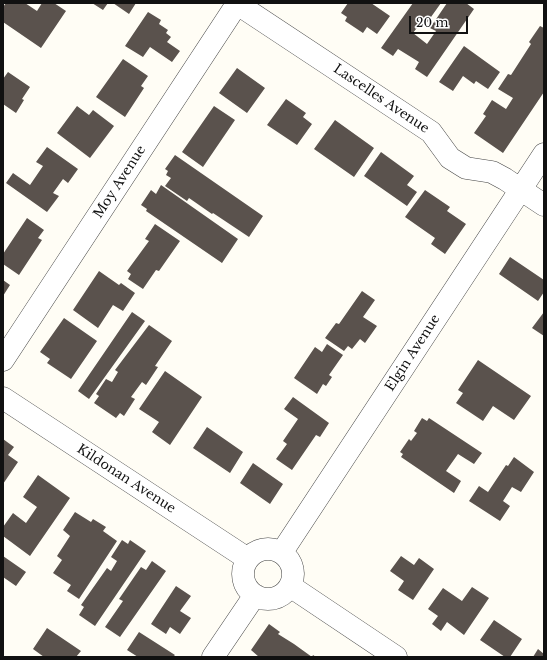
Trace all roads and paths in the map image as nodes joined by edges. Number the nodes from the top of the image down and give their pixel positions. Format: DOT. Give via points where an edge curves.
graph roads {
  1 [pos="237,3"];
  2 [pos="544,154"];
  3 [pos="521,190"];
  4 [pos="544,205"];
  5 [pos="3,360"];
  6 [pos="3,398"];
  7 [pos="282,552"];
  8 [pos="248,559"];
  9 [pos="290,586"];
  10 [pos="254,595"];
  11 [pos="213,657"];
  12 [pos="396,657"];
  1 -- 3 [label="street, Lascelles Avenue" via="432,132 450,158 466,168 492,172"];
  1 -- 5 [label="street, Moy Avenue"];
  2 -- 3 [label="street, Elgin Avenue"];
  3 -- 4 [label="street, Lascelles Avenue"];
  3 -- 7 [label="street, Elgin Avenue"];
  6 -- 8 [label="street, Kildonan Avenue"];
  7 -- 8 [label="street" via="260,550"];
  7 -- 9 [label="street" via="292,564 294,571"];
  8 -- 10 [label="street" via="243,574"];
  9 -- 10 [label="street" via="278,597 270,599"];
  9 -- 12 [label="street"];
  10 -- 11 [label="street"];
}
